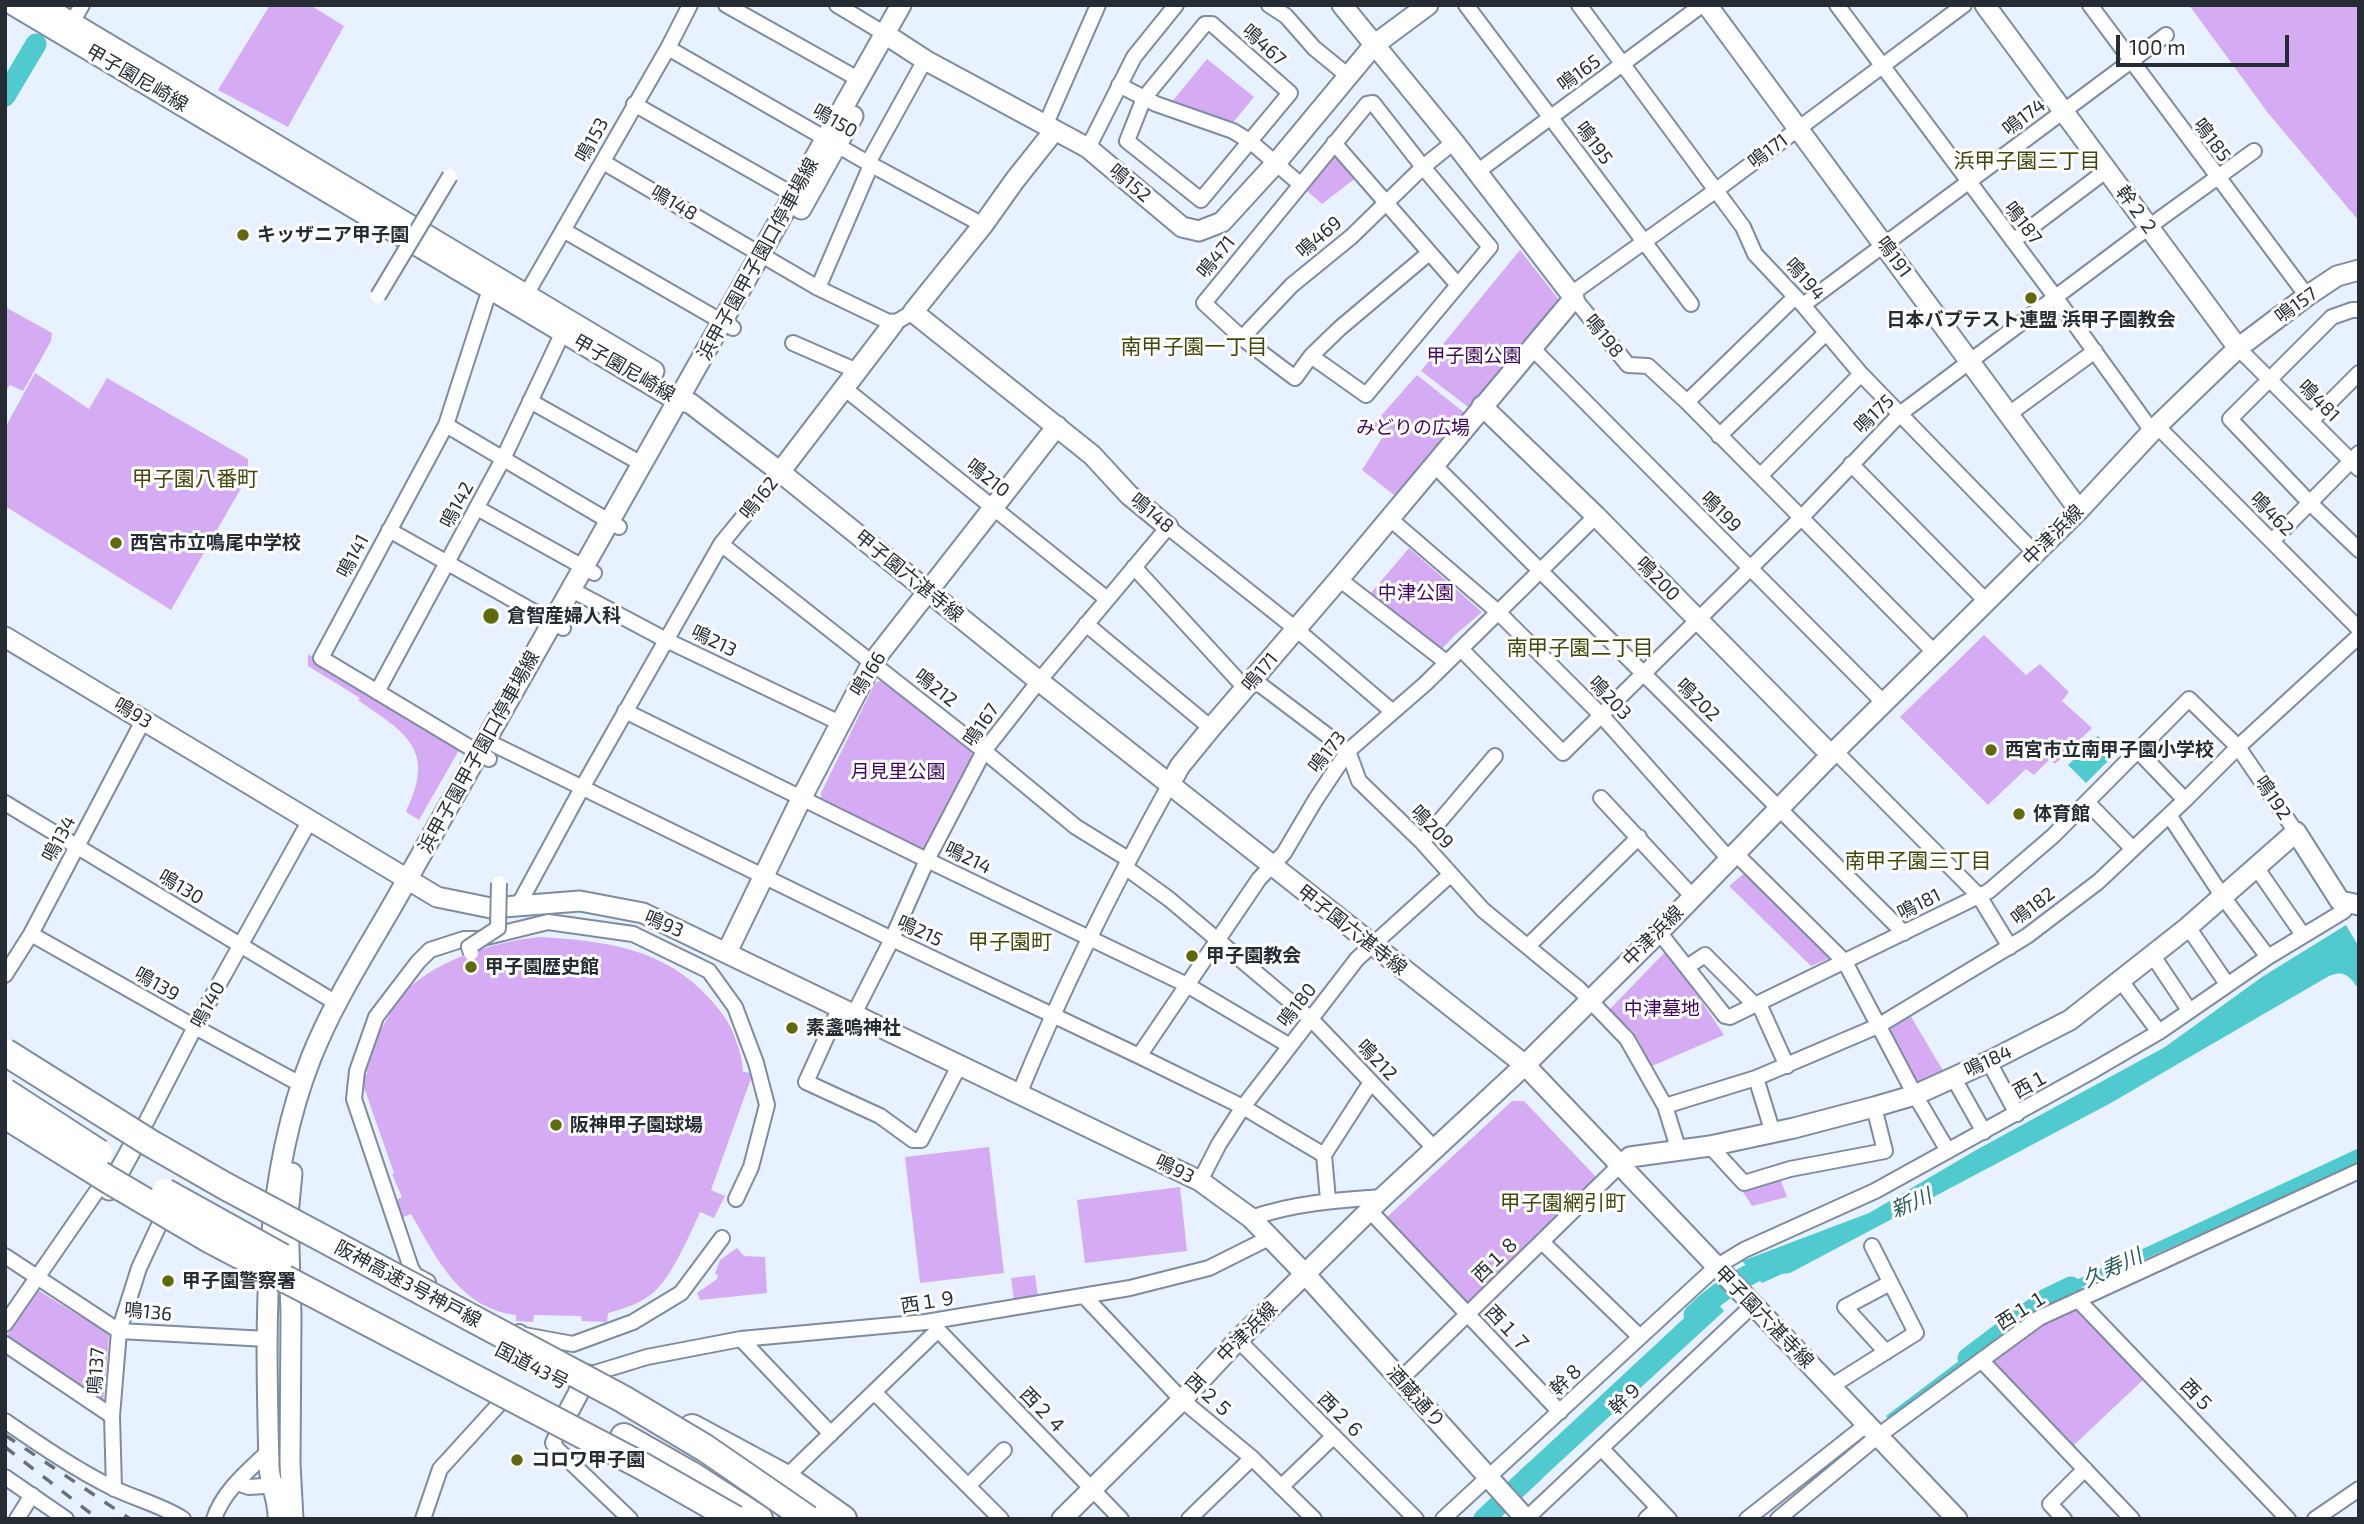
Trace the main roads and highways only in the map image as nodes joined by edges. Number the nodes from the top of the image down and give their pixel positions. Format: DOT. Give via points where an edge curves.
graph roads {
  1 [pos="5,1046"];
  2 [pos="5,1052"];
  3 [pos="5,1071"];
  4 [pos="5,1092"];
  5 [pos="5,1115"];
  6 [pos="5,1126"];
  7 [pos="628,1428"];
  8 [pos="716,1519"];
  9 [pos="735,1519"];
  10 [pos="759,1519"];
  11 [pos="801,1519"];
  12 [pos="808,1519"];
  13 [pos="843,1519"];
  1 -- 13 [label="highway" via="141,1132 559,1363 667,1414 785,1478"];
  2 -- 12 [label="highway, 阪神高速3号神戸線, bridge" via="225,1186 623,1399 705,1448"];
  3 -- 7 [label="highway, 国道43号" via="288,1241"];
  4 -- 7 [label="highway, 国道43号, bridge" via="111,1160 285,1259"];
  5 -- 9 [label="highway, bridge" via="211,1240"];
  6 -- 8 [label="highway" via="160,1223"];
  7 -- 10 [label="highway, 国道43号"];
  7 -- 11 [label="highway, 国道43号" via="732,1474"];
}
